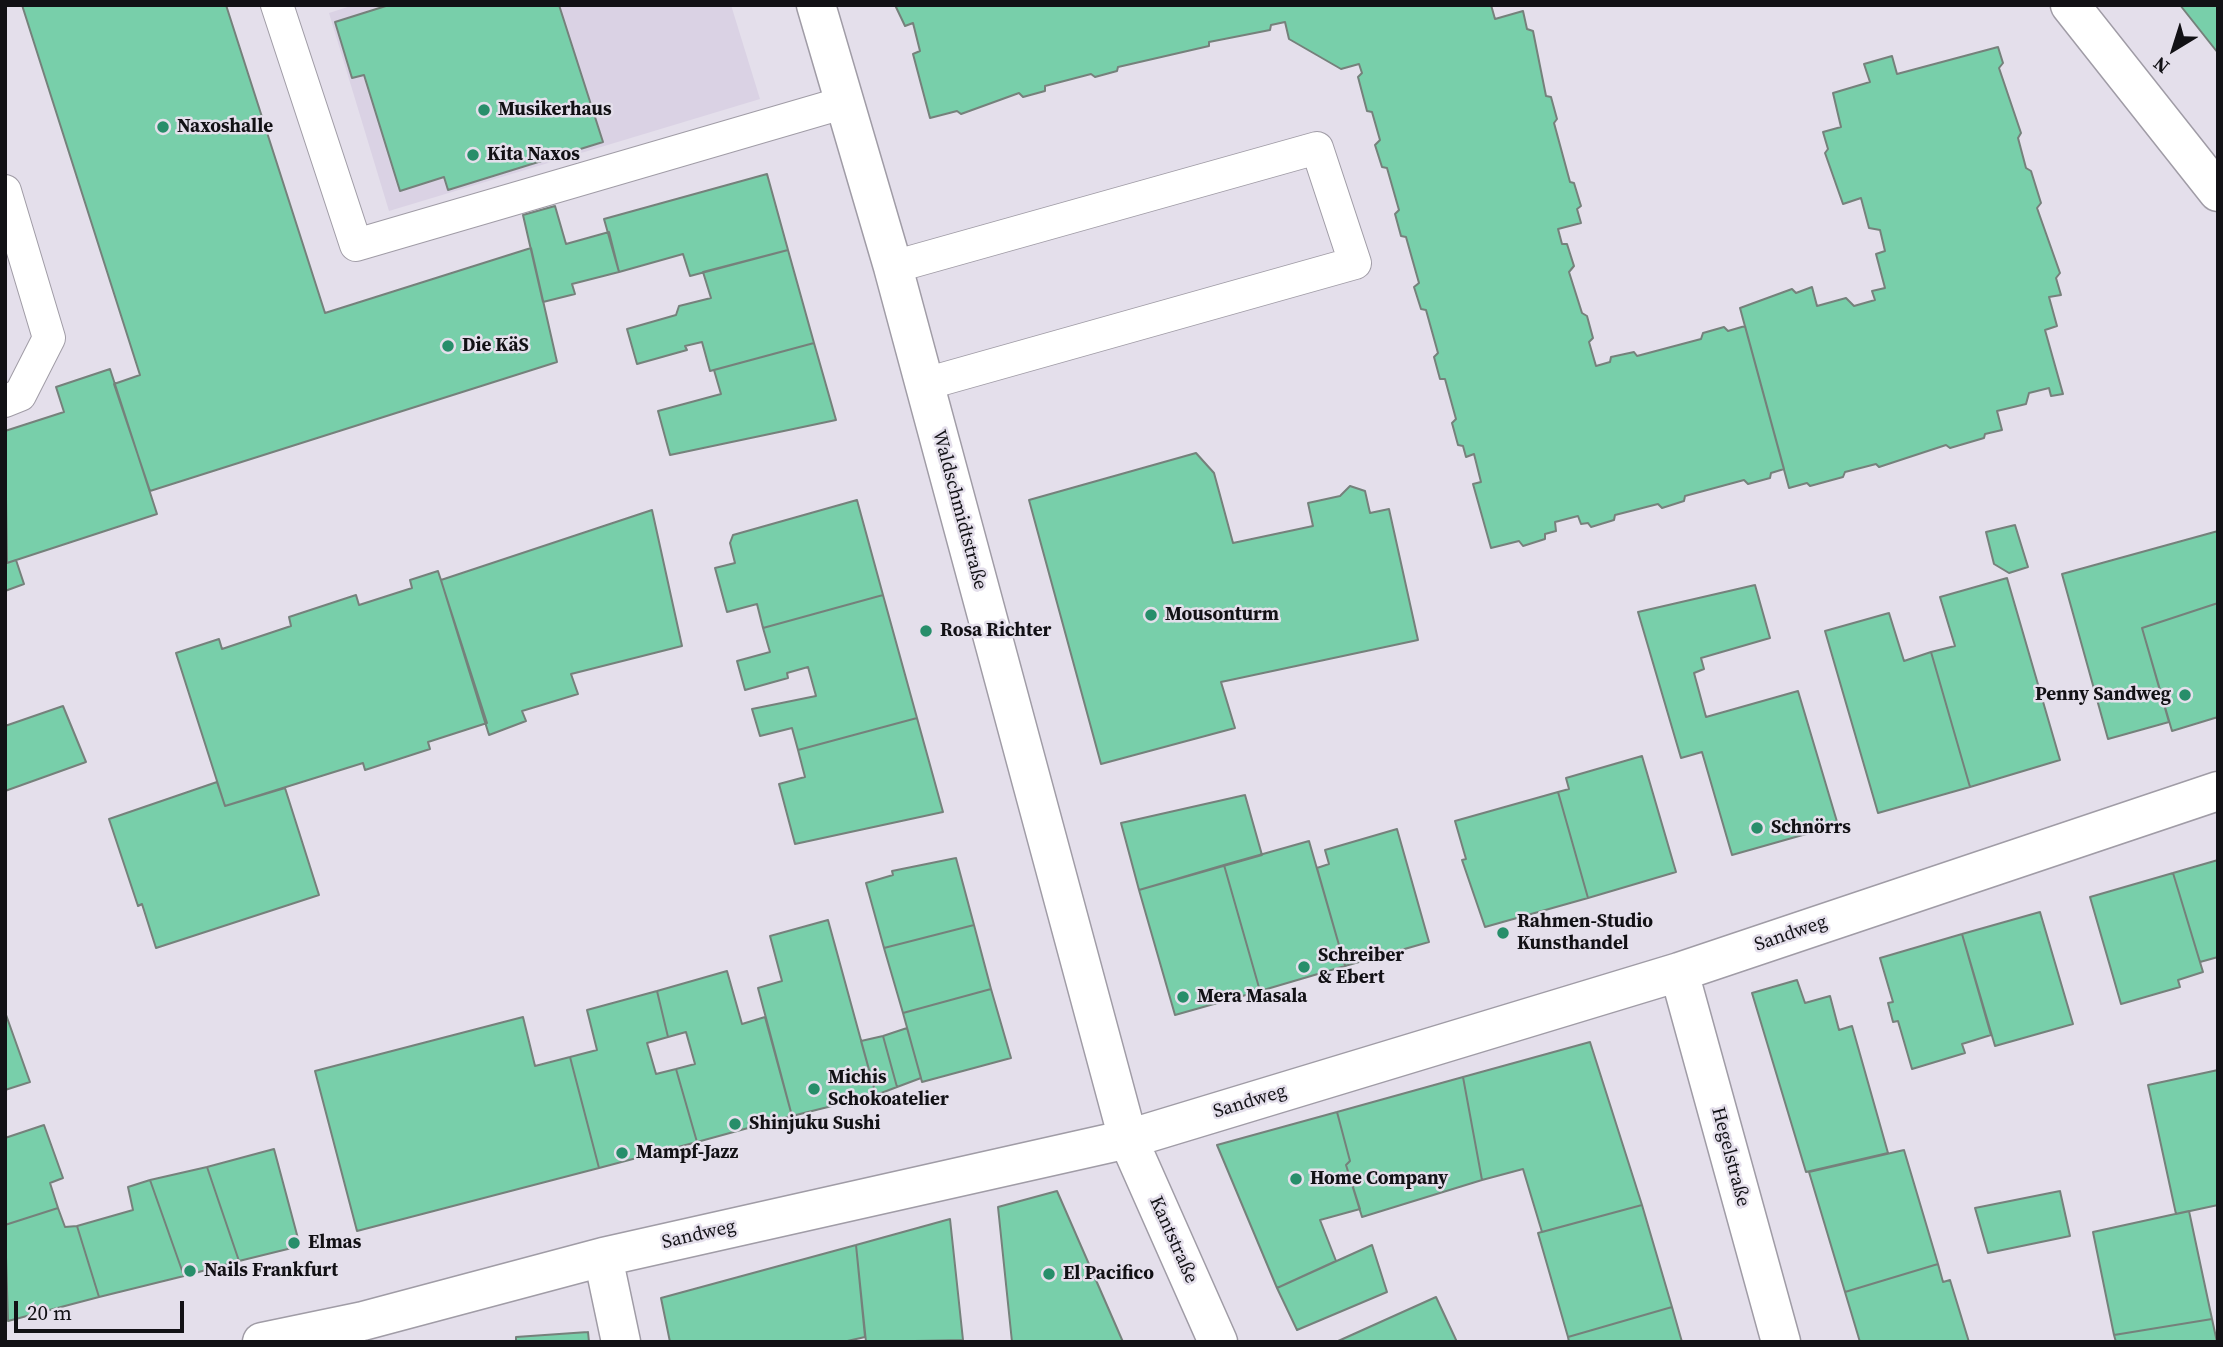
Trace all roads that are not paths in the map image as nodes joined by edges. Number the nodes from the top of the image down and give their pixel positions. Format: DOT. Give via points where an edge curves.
graph roads {
  1 [pos="277,5"];
  2 [pos="816,5"];
  3 [pos="2070,5"];
  4 [pos="846,102"];
  5 [pos="5,191"];
  6 [pos="2218,192"];
  7 [pos="893,267"];
  8 [pos="925,384"];
  9 [pos="5,401"];
  10 [pos="2218,792"];
  11 [pos="1679,972"];
  12 [pos="1128,1139"];
  13 [pos="603,1257"];
  14 [pos="274,1340"];
  15 [pos="621,1342"];
  16 [pos="1218,1342"];
  17 [pos="1780,1342"];
  1 -- 4 [label="lane" via="356,245"];
  2 -- 4 [label="street, Waldschmidtstraße"];
  3 -- 6 [label="street"];
  4 -- 7 [label="street, Waldschmidtstraße"];
  5 -- 9 [label="lane" via="50,338 20,395"];
  7 -- 8 [label="street, Waldschmidtstraße"];
  7 -- 8 [label="lane" via="1317,148 1355,263"];
  8 -- 12 [label="street, Waldschmidtstraße"];
  10 -- 11 [label="street, Sandweg"];
  11 -- 12 [label="street, Sandweg"];
  11 -- 17 [label="street, Hegelstraße"];
  12 -- 13 [label="street, Sandweg"];
  12 -- 16 [label="street, Kantstraße"];
  13 -- 14 [label="street, Sandweg"];
  13 -- 15 [label="street"];
}
